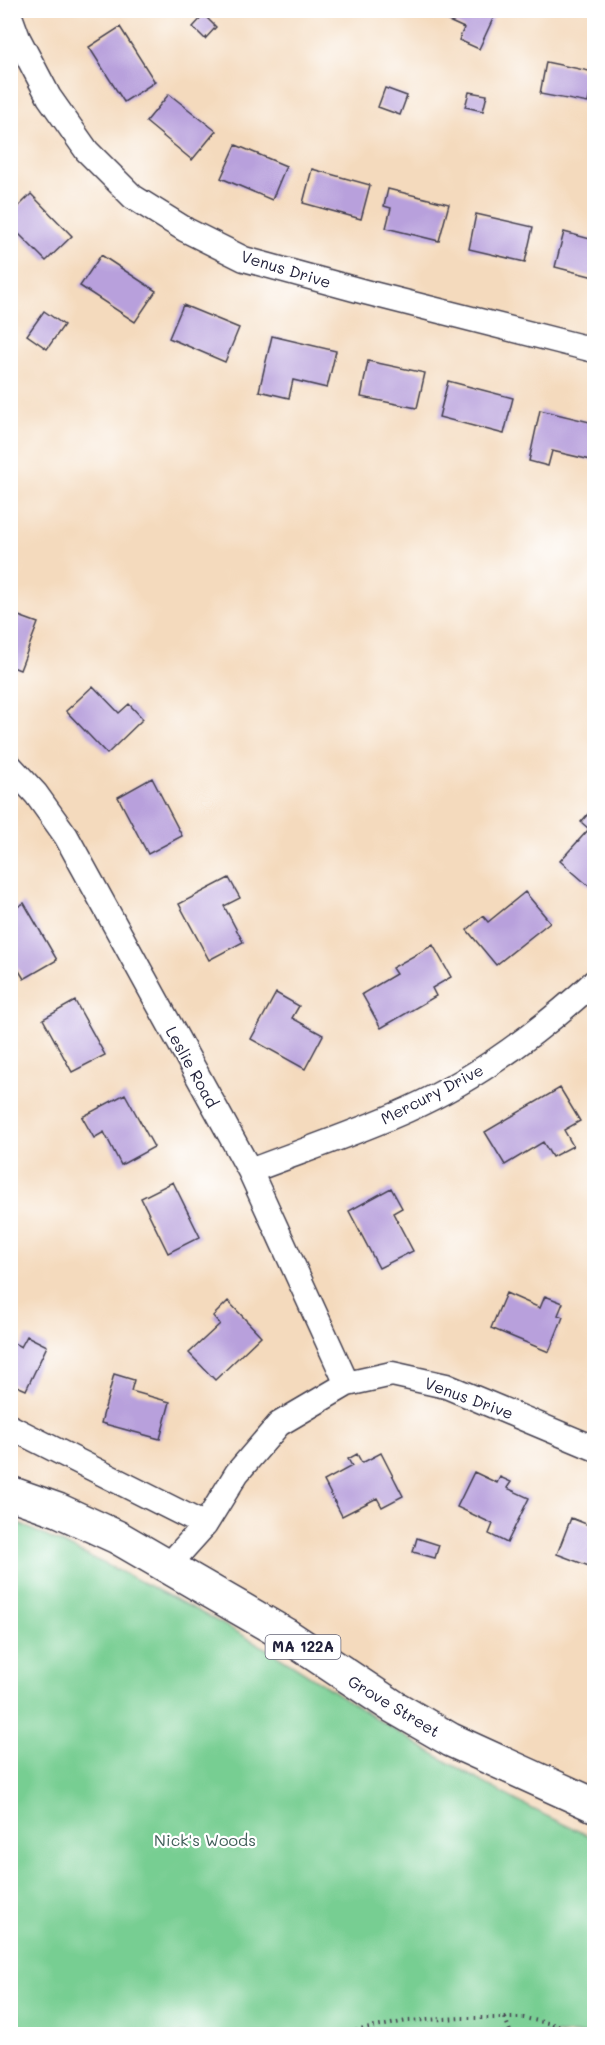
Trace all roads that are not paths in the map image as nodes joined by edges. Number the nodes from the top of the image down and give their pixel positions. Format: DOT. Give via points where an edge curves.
graph roads {
  1 [pos="10,16"];
  2 [pos="594,350"];
  3 [pos="10,766"];
  4 [pos="594,982"];
  5 [pos="250,1172"];
  6 [pos="346,1384"];
  7 [pos="10,1427"];
  8 [pos="594,1448"];
  9 [pos="10,1493"];
  10 [pos="205,1525"];
  11 [pos="168,1566"];
  12 [pos="594,1805"];
  1 -- 2 [label="street, Venus Drive" via="49,97 87,151 134,197 186,230 244,259"];
  3 -- 5 [label="street, Leslie Road" via="66,836"];
  4 -- 5 [label="street, Mercury Drive" via="553,1020 483,1070 407,1110"];
  5 -- 6 [label="street, Leslie Road"];
  6 -- 8 [label="street, Venus Drive" via="392,1374 446,1386"];
  6 -- 10 [label="street, Venus Drive" via="279,1424 237,1473"];
  7 -- 10 [label="street"];
  9 -- 11 [label="main road, Grove Street / MA 122A" via="117,1537"];
  10 -- 11 [label="street, Venus Drive"];
  11 -- 12 [label="main road, Grove Street / MA 122A" via="286,1635 451,1740"];
}
